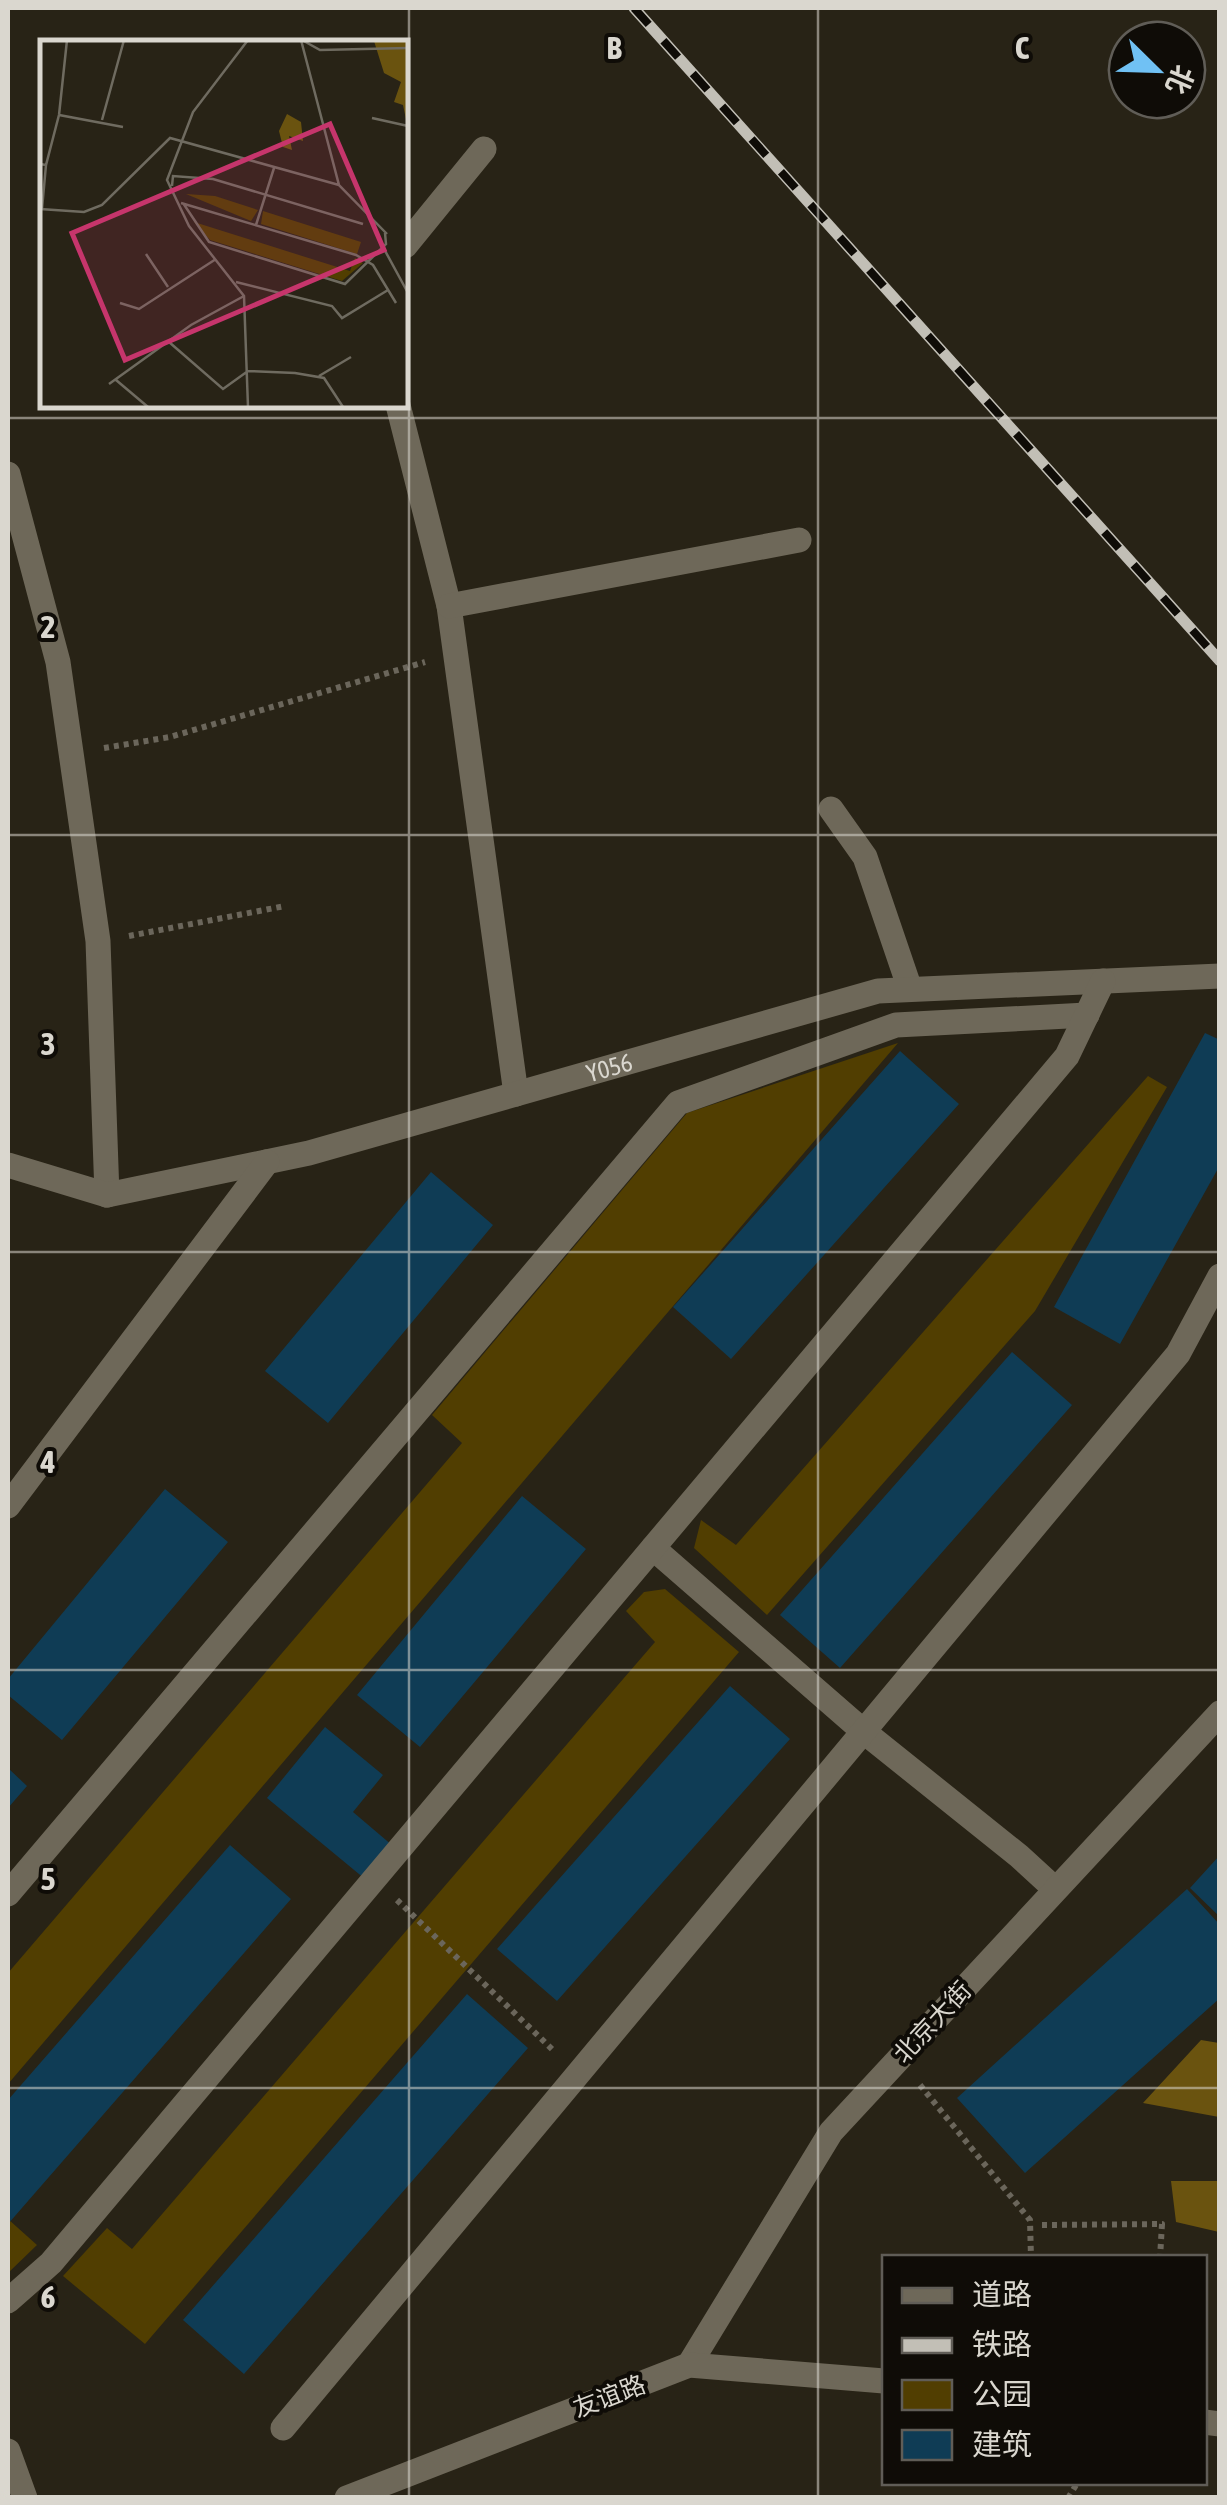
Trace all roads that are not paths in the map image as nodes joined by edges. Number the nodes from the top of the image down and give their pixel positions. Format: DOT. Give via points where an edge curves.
graph roads {
  1 [pos="484,149"];
  2 [pos="408,242"];
  3 [pos="399,408"];
  4 [pos="8,474"];
  5 [pos="799,540"];
  6 [pos="448,606"];
  7 [pos="831,809"];
  8 [pos="1220,976"];
  9 [pos="1103,981"];
  10 [pos="910,989"];
  11 [pos="1086,1015"];
  12 [pos="516,1094"];
  13 [pos="267,1162"];
  14 [pos="8,1164"];
  15 [pos="107,1194"];
  16 [pos="1220,1276"];
  17 [pos="8,1506"];
  18 [pos="653,1548"];
  19 [pos="1220,1713"];
  20 [pos="864,1731"];
  21 [pos="1056,1890"];
  22 [pos="8,1894"];
  23 [pos="8,2300"];
  24 [pos="690,2365"];
  25 [pos="882,2381"];
  26 [pos="283,2428"];
  27 [pos="8,2451"];
  28 [pos="25,2498"];
  29 [pos="347,2498"];
  1 -- 2 [label="street"];
  3 -- 6 [label="street"];
  4 -- 15 [label="street" via="58,662 98,942"];
  5 -- 6 [label="street"];
  6 -- 12 [label="street"];
  7 -- 10 [label="street" via="865,857"];
  8 -- 9 [label="street, Y056 / Y056"];
  9 -- 10 [label="street, Y056 / Y056"];
  9 -- 11 [label="street"];
  10 -- 12 [label="street, Y056 / Y056" via="878,990"];
  11 -- 18 [label="street" via="1067,1056"];
  11 -- 22 [label="street" via="896,1025 678,1103"];
  12 -- 13 [label="street, Y056 / Y056"];
  13 -- 15 [label="street, Y056 / Y056"];
  13 -- 17 [label="street"];
  14 -- 15 [label="street, Y056 / Y056"];
  16 -- 20 [label="street" via="1178,1354"];
  18 -- 20 [label="street"];
  18 -- 23 [label="street" via="51,2263"];
  19 -- 21 [label="street, 北京大街"];
  20 -- 21 [label="street"];
  20 -- 26 [label="street"];
  21 -- 24 [label="street, 北京大街" via="830,2132"];
  24 -- 25 [label="street, 友谊路"];
  24 -- 29 [label="street, 友谊路"];
  27 -- 28 [label="street"];
}
